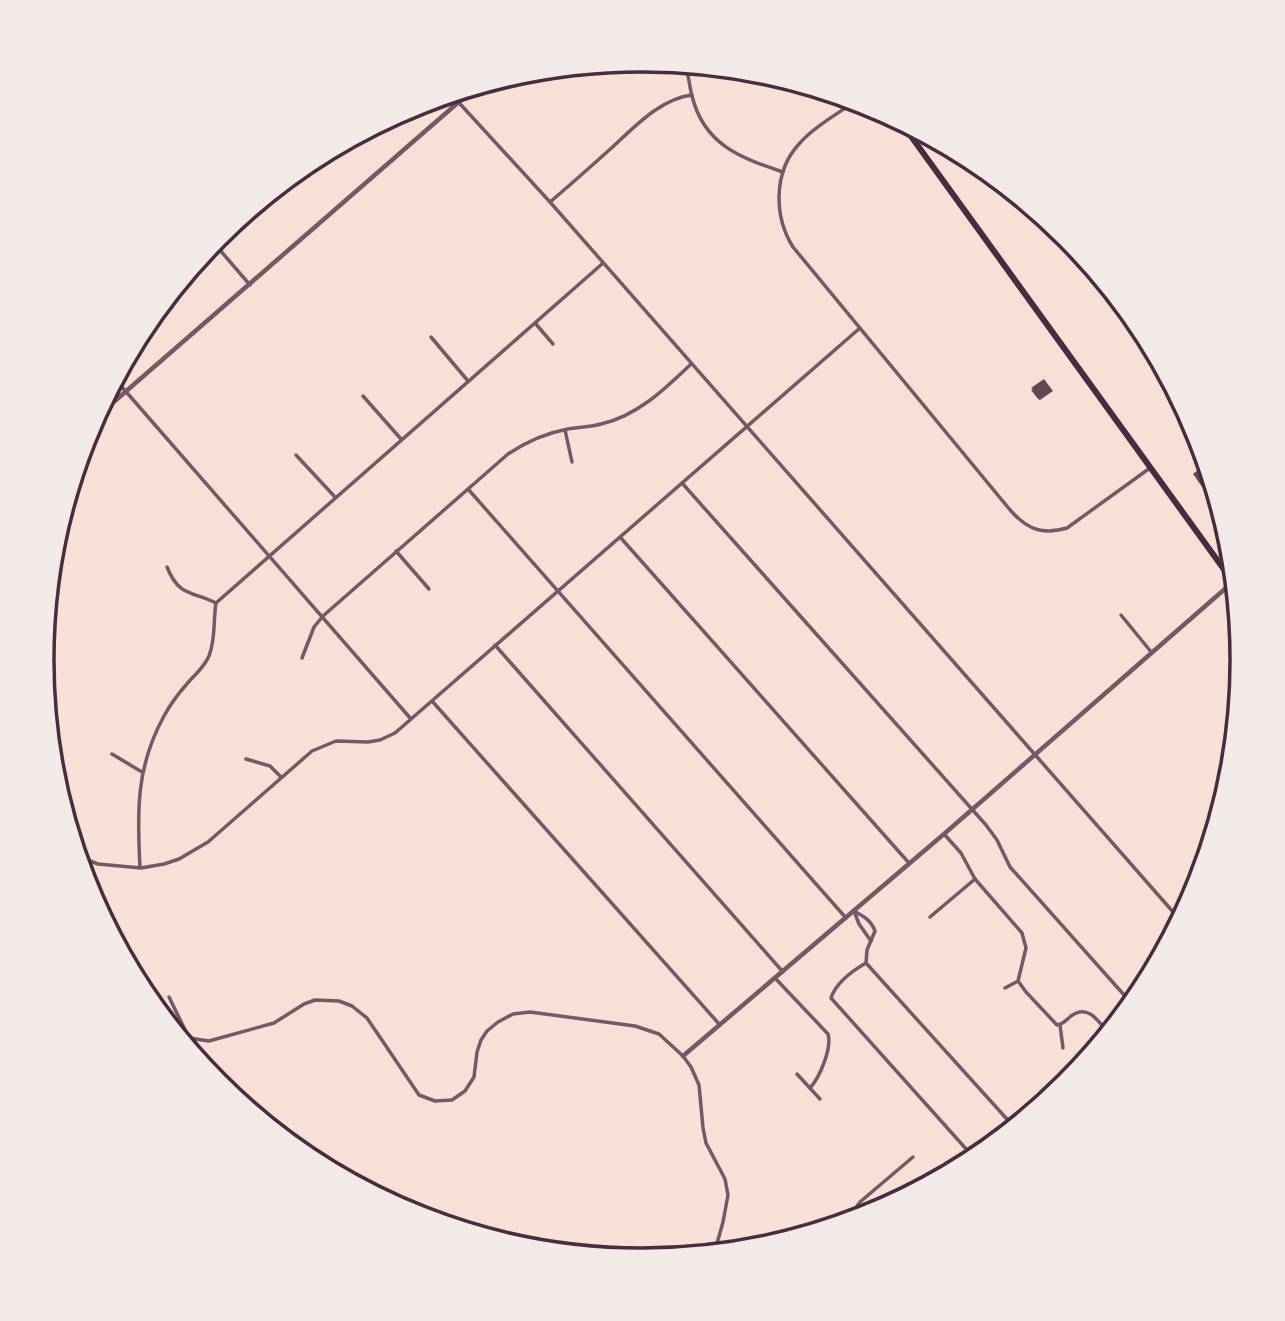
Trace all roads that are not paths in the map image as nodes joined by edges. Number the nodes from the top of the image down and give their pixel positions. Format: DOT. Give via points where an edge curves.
graph roads {
  1 [pos="688,75"];
  2 [pos="692,95"];
  3 [pos="458,102"];
  4 [pos="846,108"];
  5 [pos="912,138"];
  6 [pos="783,172"];
  7 [pos="550,202"];
  8 [pos="221,251"];
  9 [pos="602,264"];
  10 [pos="250,285"];
  11 [pos="535,323"];
  12 [pos="860,328"];
  13 [pos="431,337"];
  14 [pos="553,344"];
  15 [pos="692,364"];
  16 [pos="468,381"];
  17 [pos="122,387"];
  18 [pos="126,392"];
  19 [pos="363,396"];
  20 [pos="114,402"];
  21 [pos="746,427"];
  22 [pos="565,430"];
  23 [pos="401,439"];
  24 [pos="296,455"];
  25 [pos="572,462"];
  26 [pos="1151,467"];
  27 [pos="682,483"];
  28 [pos="468,489"];
  29 [pos="335,497"];
  30 [pos="620,537"];
  31 [pos="396,551"];
  32 [pos="269,555"];
  33 [pos="1223,566"];
  34 [pos="167,567"];
  35 [pos="429,589"];
  36 [pos="1226,590"];
  37 [pos="558,591"];
  38 [pos="216,603"];
  39 [pos="1121,615"];
  40 [pos="323,616"];
  41 [pos="495,645"];
  42 [pos="1152,653"];
  43 [pos="302,658"];
  44 [pos="432,701"];
  45 [pos="411,719"];
  46 [pos="112,754"];
  47 [pos="1034,756"];
  48 [pos="246,759"];
  49 [pos="142,772"];
  50 [pos="281,777"];
  51 [pos="971,809"];
  52 [pos="944,834"];
  53 [pos="89,861"];
  54 [pos="909,863"];
  55 [pos="141,868"];
  56 [pos="975,879"];
  57 [pos="854,911"];
  58 [pos="1174,913"];
  59 [pos="930,917"];
  60 [pos="846,918"];
  61 [pos="871,941"];
  62 [pos="866,962"];
  63 [pos="782,972"];
  64 [pos="775,978"];
  65 [pos="1018,981"];
  66 [pos="1005,988"];
  67 [pos="1125,996"];
  68 [pos="169,997"];
  69 [pos="720,1025"];
  70 [pos="1060,1026"];
  71 [pos="1103,1027"];
  72 [pos="183,1028"];
  73 [pos="192,1039"];
  74 [pos="1063,1048"];
  75 [pos="683,1056"];
  76 [pos="797,1074"];
  77 [pos="810,1088"];
  78 [pos="820,1099"];
  79 [pos="1009,1121"];
  80 [pos="968,1151"];
  81 [pos="913,1157"];
  82 [pos="854,1210"];
  83 [pos="717,1244"];
  1 -- 2 [label="street"];
  2 -- 6 [label="street" via="704,125 724,147"];
  2 -- 7 [label="street" via="650,114"];
  3 -- 7 [label="street"];
  3 -- 10 [label="street"];
  4 -- 6 [label="street" via="799,144"];
  5 -- 26 [label="main road"];
  6 -- 12 [label="street" via="779,211 786,236"];
  7 -- 9 [label="street"];
  8 -- 10 [label="street"];
  9 -- 11 [label="street"];
  9 -- 15 [label="street"];
  10 -- 18 [label="street"];
  11 -- 14 [label="street"];
  11 -- 16 [label="street"];
  12 -- 21 [label="street"];
  12 -- 26 [label="street" via="1030,528 1067,528"];
  13 -- 16 [label="street"];
  15 -- 21 [label="street"];
  15 -- 22 [label="street" via="634,411 601,424"];
  16 -- 23 [label="street"];
  17 -- 18 [label="street"];
  18 -- 20 [label="street"];
  18 -- 32 [label="street"];
  19 -- 23 [label="street"];
  21 -- 27 [label="street"];
  21 -- 47 [label="street"];
  22 -- 25 [label="street"];
  22 -- 28 [label="street" via="526,443"];
  23 -- 29 [label="street"];
  24 -- 29 [label="street"];
  26 -- 33 [label="main road"];
  27 -- 30 [label="street"];
  27 -- 51 [label="street"];
  28 -- 31 [label="street"];
  28 -- 37 [label="street"];
  29 -- 32 [label="street"];
  30 -- 37 [label="street"];
  30 -- 54 [label="street"];
  31 -- 35 [label="street"];
  31 -- 40 [label="street"];
  32 -- 38 [label="street"];
  32 -- 40 [label="street"];
  34 -- 38 [label="street" via="180,588"];
  36 -- 42 [label="street"];
  37 -- 41 [label="street"];
  37 -- 60 [label="street"];
  38 -- 49 [label="street" via="215,636 208,657 165,714"];
  39 -- 42 [label="street"];
  40 -- 43 [label="street"];
  40 -- 45 [label="street"];
  41 -- 44 [label="street"];
  41 -- 63 [label="street"];
  42 -- 47 [label="street"];
  44 -- 45 [label="street"];
  44 -- 69 [label="street"];
  45 -- 50 [label="street" via="380,740 324,745"];
  46 -- 49 [label="street"];
  47 -- 51 [label="street"];
  47 -- 58 [label="street"];
  48 -- 50 [label="street" via="270,766"];
  49 -- 55 [label="street" via="138,812"];
  50 -- 55 [label="street" via="208,842 179,859"];
  51 -- 52 [label="street"];
  51 -- 67 [label="street" via="997,840 1010,867"];
  52 -- 54 [label="street"];
  52 -- 56 [label="street"];
  53 -- 55 [label="street"];
  54 -- 57 [label="street"];
  56 -- 59 [label="street"];
  56 -- 65 [label="street" via="1022,933 1026,948"];
  57 -- 60 [label="street"];
  57 -- 61 [label="street"];
  57 -- 61 [label="street" via="873,925"];
  60 -- 63 [label="street"];
  61 -- 62 [label="street"];
  62 -- 79 [label="street"];
  62 -- 80 [label="street" via="837,985 831,998"];
  63 -- 64 [label="street"];
  64 -- 69 [label="street"];
  64 -- 77 [label="street" via="828,1034 826,1055"];
  65 -- 66 [label="street"];
  65 -- 70 [label="street"];
  68 -- 72 [label="street"];
  69 -- 75 [label="street"];
  70 -- 71 [label="street" via="1082,1011 1091,1013"];
  70 -- 74 [label="street"];
  73 -- 75 [label="street" via="209,1041 274,1023 315,1000 340,1000 367,1017 419,1095 435,1101 452,1100 465,1091 474,1077 481,1040 513,1014 530,1012 635,1026 659,1034"];
  75 -- 83 [label="street" via="699,1085 702,1128 728,1195"];
  76 -- 77 [label="street"];
  77 -- 78 [label="street"];
  81 -- 82 [label="street"];
}
